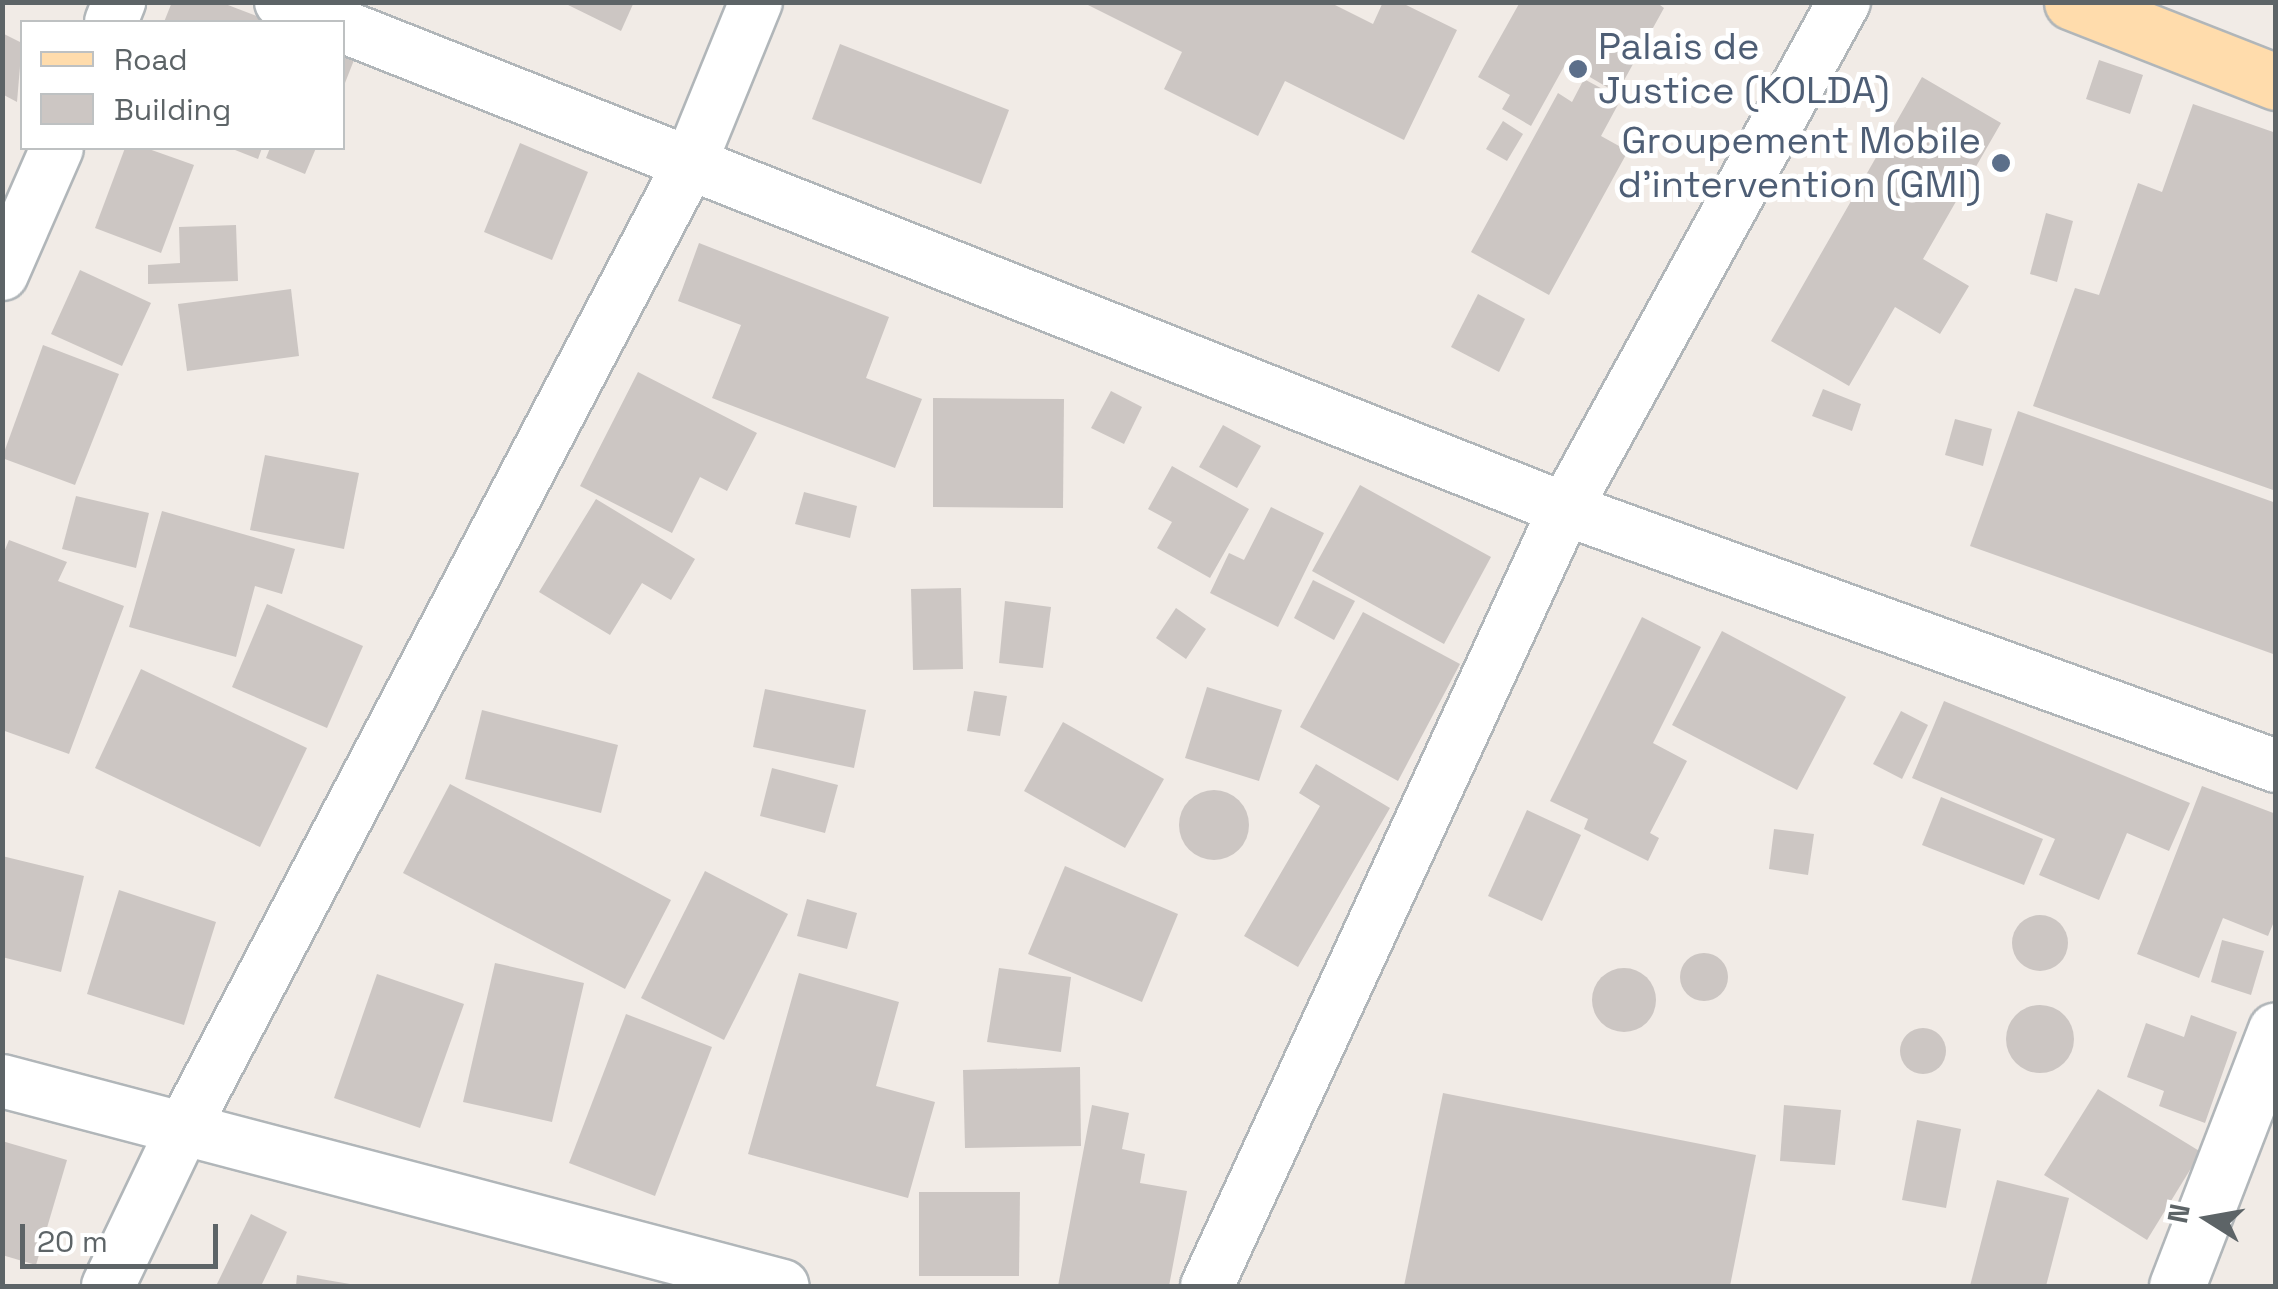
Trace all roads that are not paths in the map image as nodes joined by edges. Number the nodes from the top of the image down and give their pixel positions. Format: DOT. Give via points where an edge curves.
graph roads {
  1 [pos="281,2"];
  2 [pos="756,2"];
  3 [pos="1844,2"];
  4 [pos="2072,2"];
  5 [pos="328,20"];
  6 [pos="345,27"];
  7 [pos="2276,82"];
  8 [pos="56,150"];
  9 [pos="692,161"];
  10 [pos="2,274"];
  11 [pos="1565,510"];
  12 [pos="2276,766"];
  13 [pos="2276,1030"];
  14 [pos="2,1081"];
  15 [pos="183,1129"];
  16 [pos="108,1286"];
  17 [pos="783,1286"];
  18 [pos="1207,1286"];
  19 [pos="2177,1286"];
  1 -- 5 [label="street"];
  2 -- 9 [label="street"];
  3 -- 11 [label="street"];
  4 -- 7 [label="main road"];
  6 -- 9 [label="street"];
  8 -- 10 [label="street"];
  9 -- 11 [label="street"];
  9 -- 15 [label="street"];
  11 -- 12 [label="street"];
  11 -- 18 [label="street"];
  13 -- 19 [label="main road"];
  14 -- 15 [label="street"];
  15 -- 16 [label="street"];
  15 -- 17 [label="street"];
}
